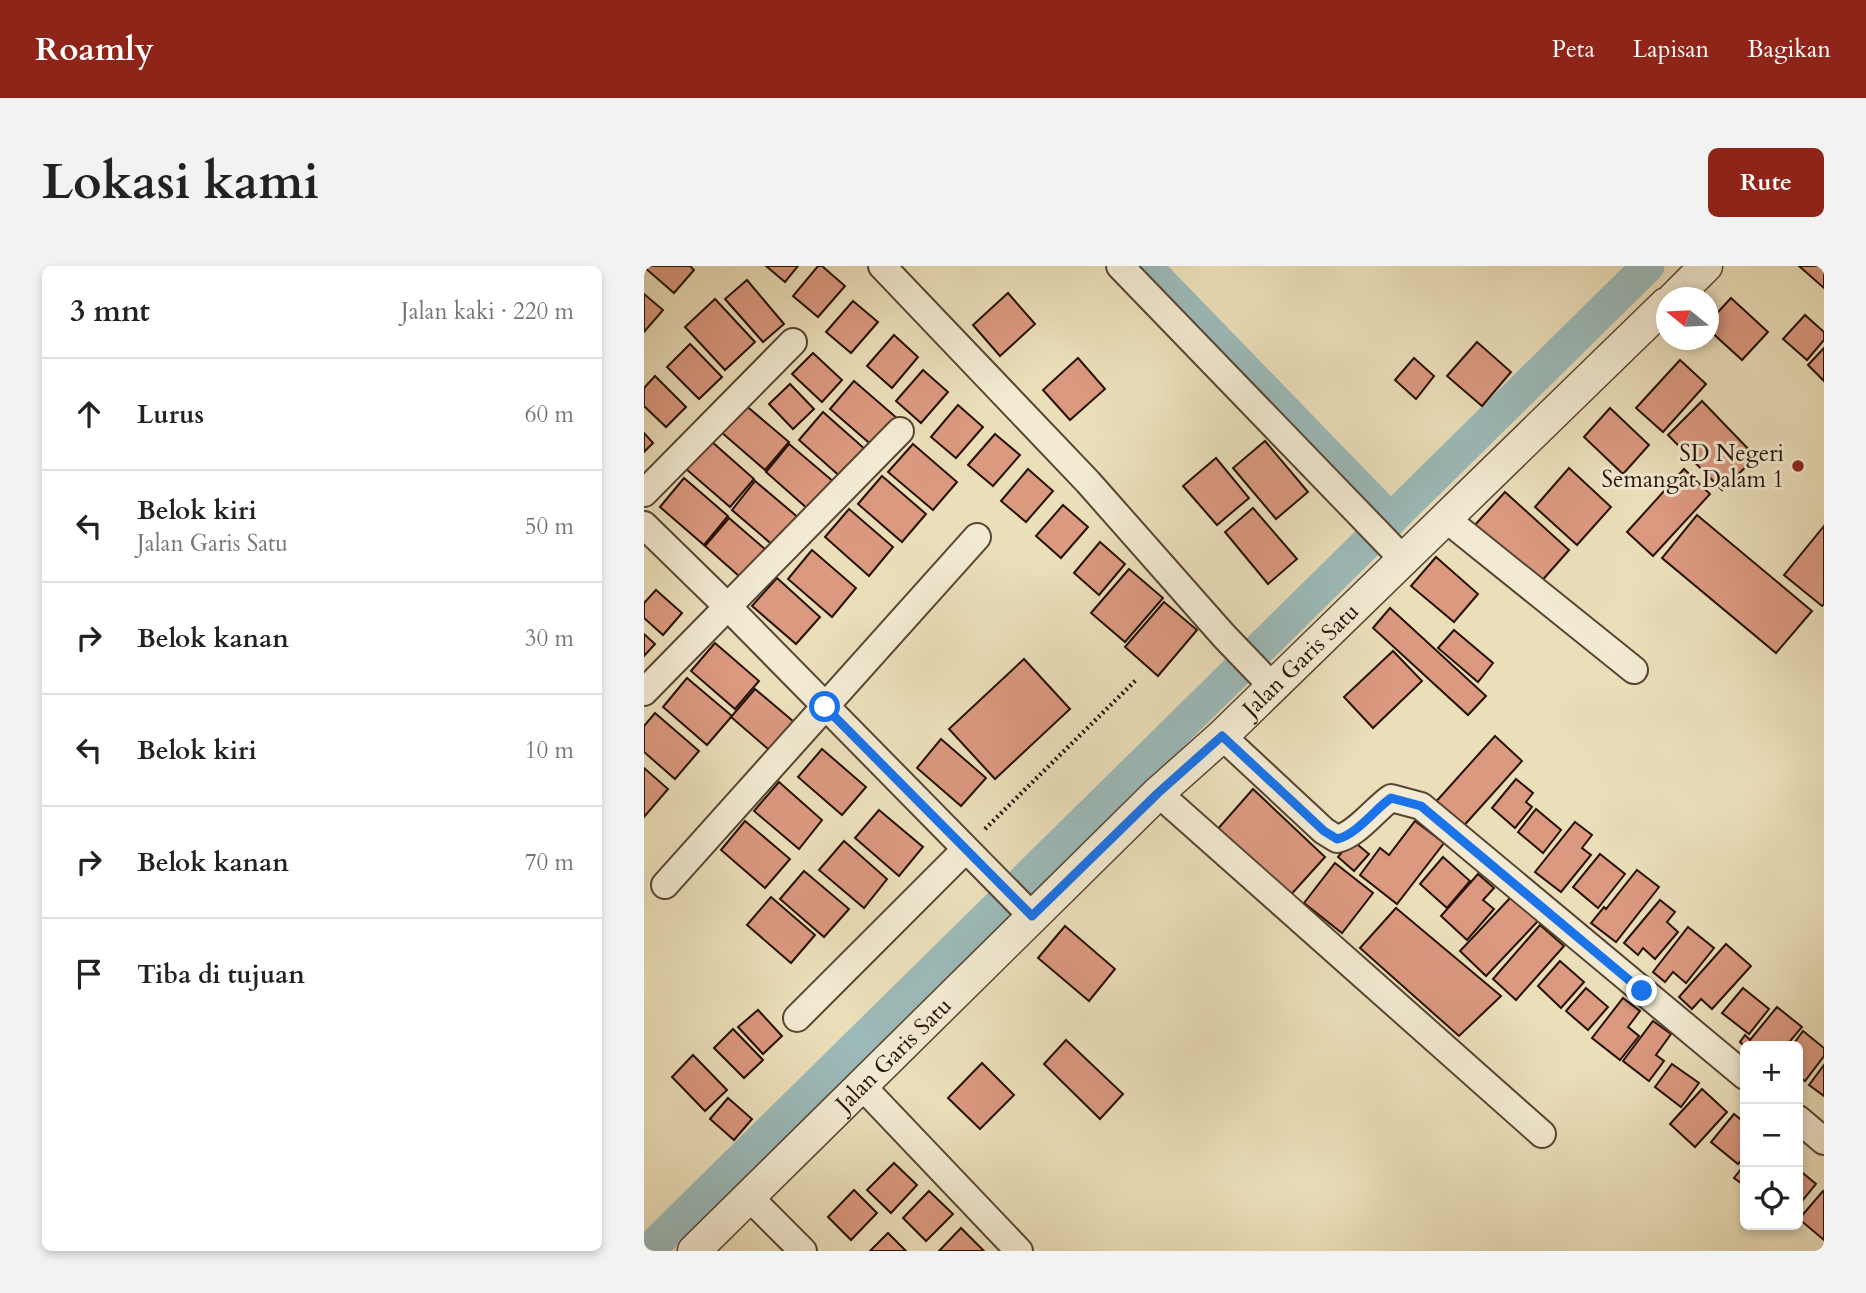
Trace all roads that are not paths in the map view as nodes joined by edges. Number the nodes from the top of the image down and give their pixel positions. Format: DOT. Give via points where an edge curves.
graph roads {
  1 [pos="882,266"];
  2 [pos="1120,266"];
  3 [pos="1706,266"];
  4 [pos="1685,287"];
  5 [pos="1656,315"];
  6 [pos="793,342"];
  7 [pos="900,431"];
  8 [pos="644,493"];
  9 [pos="1445,518"];
  10 [pos="644,526"];
  11 [pos="977,537"];
  12 [pos="1397,552"];
  13 [pos="729,608"];
  14 [pos="1634,670"];
  15 [pos="1265,678"];
  16 [pos="644,692"];
  17 [pos="825,707"];
  18 [pos="1222,736"];
  19 [pos="1158,793"];
  20 [pos="965,850"];
  21 [pos="665,885"];
  22 [pos="1026,910"];
  23 [pos="797,1018"];
  24 [pos="1740,1072"];
  25 [pos="861,1085"];
  26 [pos="1803,1123"];
  27 [pos="1542,1134"];
  28 [pos="1824,1141"];
  29 [pos="748,1195"];
  30 [pos="694,1251"];
  31 [pos="803,1251"];
  32 [pos="1019,1251"];
  1 -- 15 [label="street" via="1088,482"];
  2 -- 12 [label="street"];
  3 -- 4 [label="street"];
  5 -- 9 [label="street, Jalan Garis Satu"];
  6 -- 8 [label="street"];
  7 -- 13 [label="street"];
  9 -- 12 [label="street, Jalan Garis Satu"];
  9 -- 14 [label="street"];
  10 -- 13 [label="street"];
  11 -- 17 [label="street"];
  12 -- 15 [label="street, Jalan Garis Satu"];
  13 -- 16 [label="street"];
  13 -- 17 [label="street"];
  15 -- 18 [label="street, Jalan Garis Satu"];
  17 -- 20 [label="street"];
  17 -- 21 [label="street"];
  18 -- 19 [label="street, Jalan Garis Satu"];
  18 -- 24 [label="street" via="1337,839 1347,837 1391,798 1421,806"];
  19 -- 22 [label="street, Jalan Garis Satu"];
  19 -- 27 [label="street"];
  20 -- 22 [label="street"];
  20 -- 23 [label="street"];
  22 -- 25 [label="street, Jalan Garis Satu"];
  25 -- 29 [label="street, Jalan Garis Satu"];
  25 -- 32 [label="street"];
  26 -- 28 [label="street"];
  29 -- 30 [label="street, Jalan Garis Satu"];
  29 -- 31 [label="street"];
}
